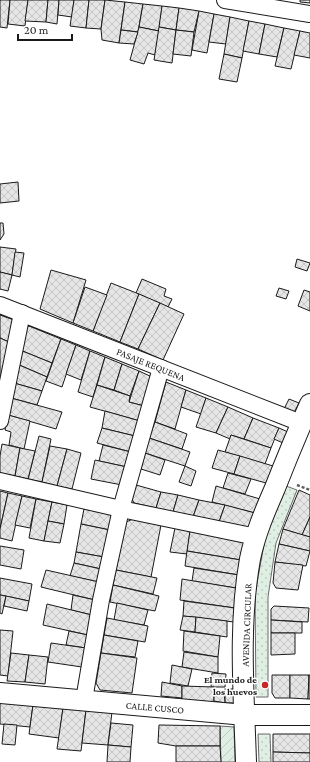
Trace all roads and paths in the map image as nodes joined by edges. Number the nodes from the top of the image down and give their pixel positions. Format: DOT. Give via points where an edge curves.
graph roads {
  1 [pos="225,0"];
  2 [pos="310,14"];
  3 [pos="0,305"];
  4 [pos="22,313"];
  5 [pos="161,368"];
  6 [pos="310,404"];
  7 [pos="0,421"];
  8 [pos="301,423"];
  9 [pos="0,481"];
  10 [pos="292,484"];
  11 [pos="310,490"];
  12 [pos="121,509"];
  13 [pos="256,537"];
  14 [pos="0,693"];
  15 [pos="84,700"];
  16 [pos="245,715"];
  17 [pos="310,715"];
  18 [pos="246,762"];
  1 -- 2 [label="street"];
  3 -- 4 [label="street, PASAJE REQUENA"];
  4 -- 5 [label="street, PASAJE REQUENA"];
  4 -- 7 [label="street"];
  5 -- 8 [label="street, PASAJE REQUENA"];
  5 -- 12 [label="street"];
  6 -- 8 [label="street, AVENIDA CIRCULAR"];
  8 -- 13 [label="street, AVENIDA CIRCULAR"];
  9 -- 12 [label="street"];
  10 -- 11 [label="path"];
  12 -- 13 [label="street"];
  12 -- 15 [label="street" via="101,600"];
  13 -- 16 [label="street, AVENIDA CIRCULAR" via="250,559 245,607"];
  14 -- 15 [label="street, CALLE CUSCO"];
  15 -- 16 [label="street, CALLE CUSCO"];
  16 -- 17 [label="street, CALLE CUSCO"];
  16 -- 18 [label="street, AVENIDA CIRCULAR"];
}
